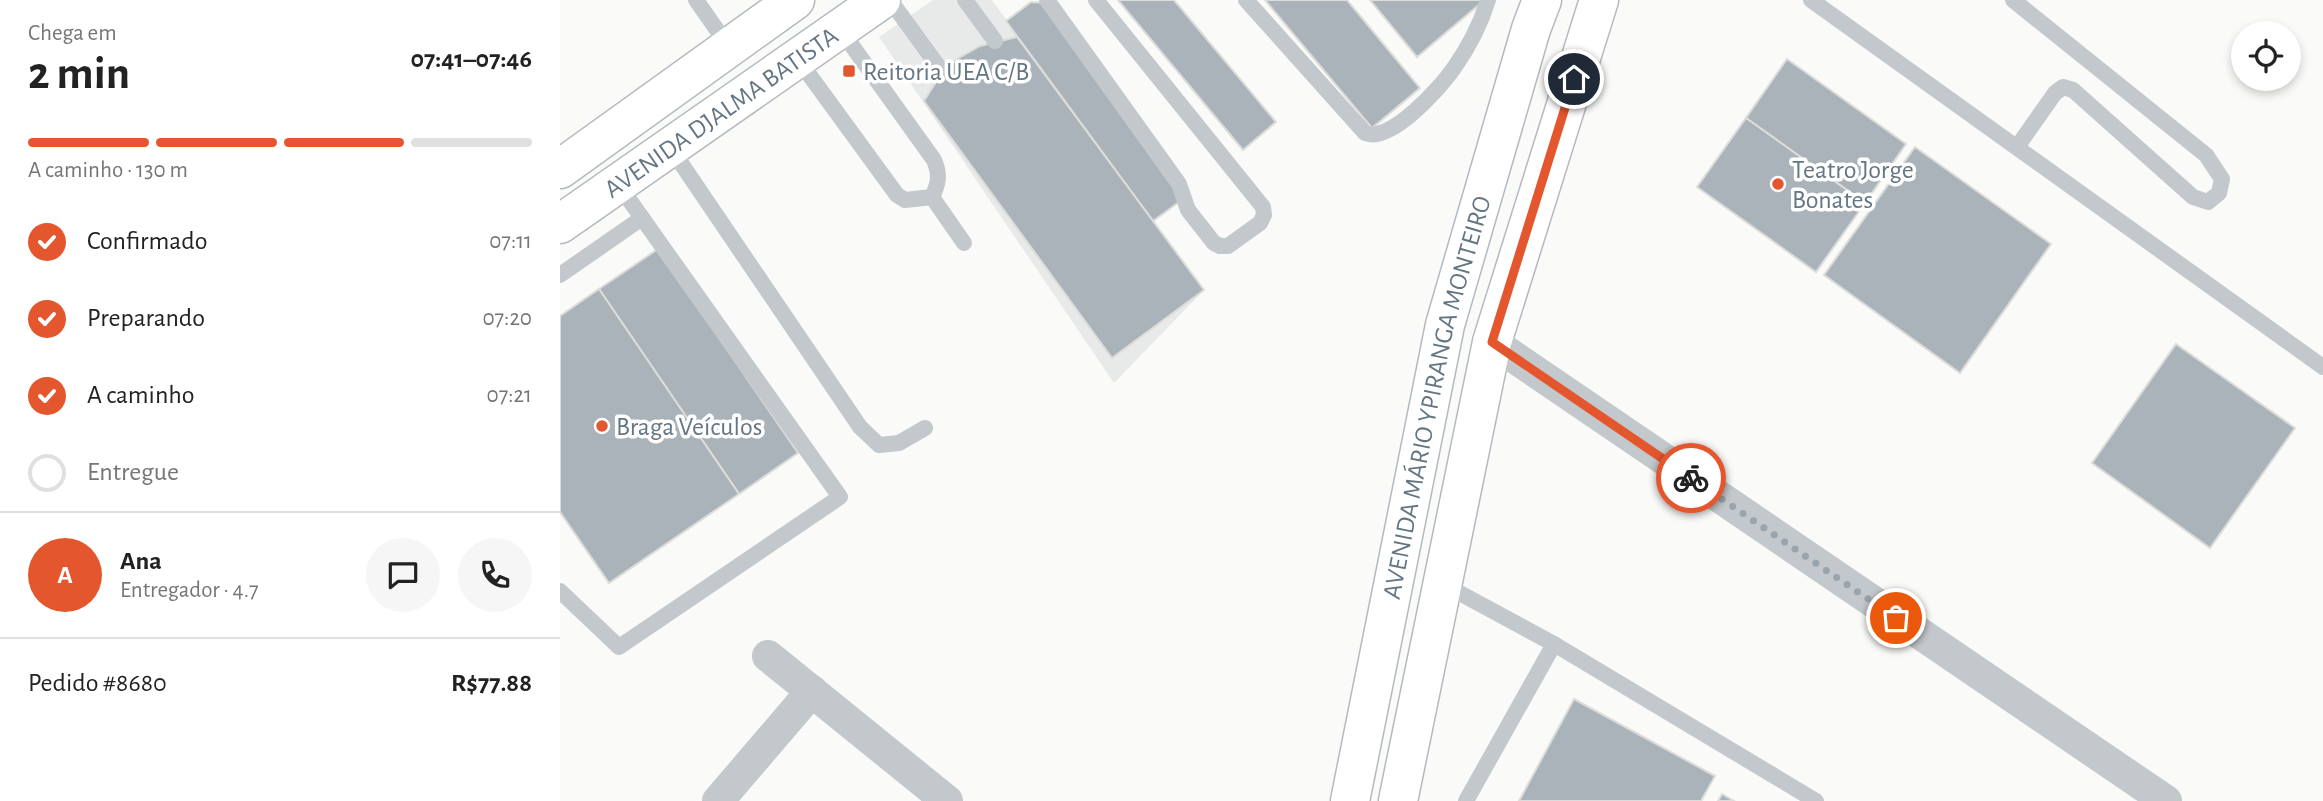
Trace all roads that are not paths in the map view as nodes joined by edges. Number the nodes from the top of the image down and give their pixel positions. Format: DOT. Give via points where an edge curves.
graph roads {
  1 [pos="696,0"];
  2 [pos="795,0"];
  3 [pos="881,0"];
  4 [pos="890,0"];
  5 [pos="965,0"];
  6 [pos="1047,0"];
  7 [pos="1096,0"];
  8 [pos="1246,0"];
  9 [pos="1488,0"];
  10 [pos="1599,0"];
  11 [pos="1811,0"];
  12 [pos="2012,0"];
  13 [pos="1536,15"];
  14 [pos="840,29"];
  15 [pos="995,41"];
  16 [pos="729,47"];
  17 [pos="797,58"];
  18 [pos="943,73"];
  19 [pos="670,147"];
  20 [pos="2017,147"];
  21 [pos="560,169"];
  22 [pos="617,183"];
  23 [pos="932,197"];
  24 [pos="642,218"];
  25 [pos="560,224"];
  26 [pos="964,243"];
  27 [pos="560,275"];
  28 [pos="1492,342"];
  29 [pos="2323,367"];
  30 [pos="925,428"];
  31 [pos="1443,584"];
  32 [pos="560,591"];
  33 [pos="1554,644"];
  34 [pos="768,656"];
  35 [pos="812,691"];
  36 [pos="719,800"];
  37 [pos="947,801"];
  38 [pos="1350,801"];
  39 [pos="1398,801"];
  40 [pos="1466,801"];
  41 [pos="1816,801"];
  42 [pos="2166,801"];
  1 -- 16 [label="lane"];
  2 -- 16 [label="main road, AVENIDA DJALMA BATISTA"];
  3 -- 14 [label="main road, AVENIDA DJALMA BATISTA"];
  4 -- 18 [label="lane"];
  5 -- 15 [label="lane"];
  6 -- 7 [label="lane" via="1179,184 1188,211 1214,243 1228,246 1260,223 1263,207"];
  8 -- 9 [label="lane" via="1372,136 1410,116 1453,69"];
  10 -- 28 [label="main road, AVENIDA MÁRIO YPIRANGA MONTEIRO"];
  11 -- 20 [label="lane"];
  12 -- 20 [label="lane" via="2206,155 2222,179 2219,192 2208,202 2193,197 2073,90 2063,87"];
  13 -- 38 [label="main road, AVENIDA MÁRIO YPIRANGA MONTEIRO" via="1445,325"];
  14 -- 17 [label="main road, AVENIDA DJALMA BATISTA"];
  14 -- 23 [label="lane" via="934,160 939,173"];
  16 -- 21 [label="main road, AVENIDA DJALMA BATISTA"];
  17 -- 19 [label="main road, AVENIDA DJALMA BATISTA"];
  17 -- 23 [label="lane" via="897,195 905,200"];
  19 -- 22 [label="main road, AVENIDA DJALMA BATISTA"];
  19 -- 30 [label="lane" via="860,427 879,445 899,443"];
  20 -- 29 [label="lane"];
  22 -- 24 [label="lane"];
  22 -- 25 [label="main road, AVENIDA DJALMA BATISTA"];
  23 -- 26 [label="lane"];
  24 -- 27 [label="lane"];
  24 -- 32 [label="lane" via="841,497 619,647"];
  28 -- 31 [label="main road, AVENIDA MÁRIO YPIRANGA MONTEIRO"];
  28 -- 42 [label="street"];
  31 -- 33 [label="lane"];
  31 -- 39 [label="main road, AVENIDA MÁRIO YPIRANGA MONTEIRO"];
  33 -- 40 [label="lane"];
  33 -- 41 [label="lane"];
  34 -- 35 [label="street"];
  35 -- 36 [label="street"];
  35 -- 37 [label="street"];
}
